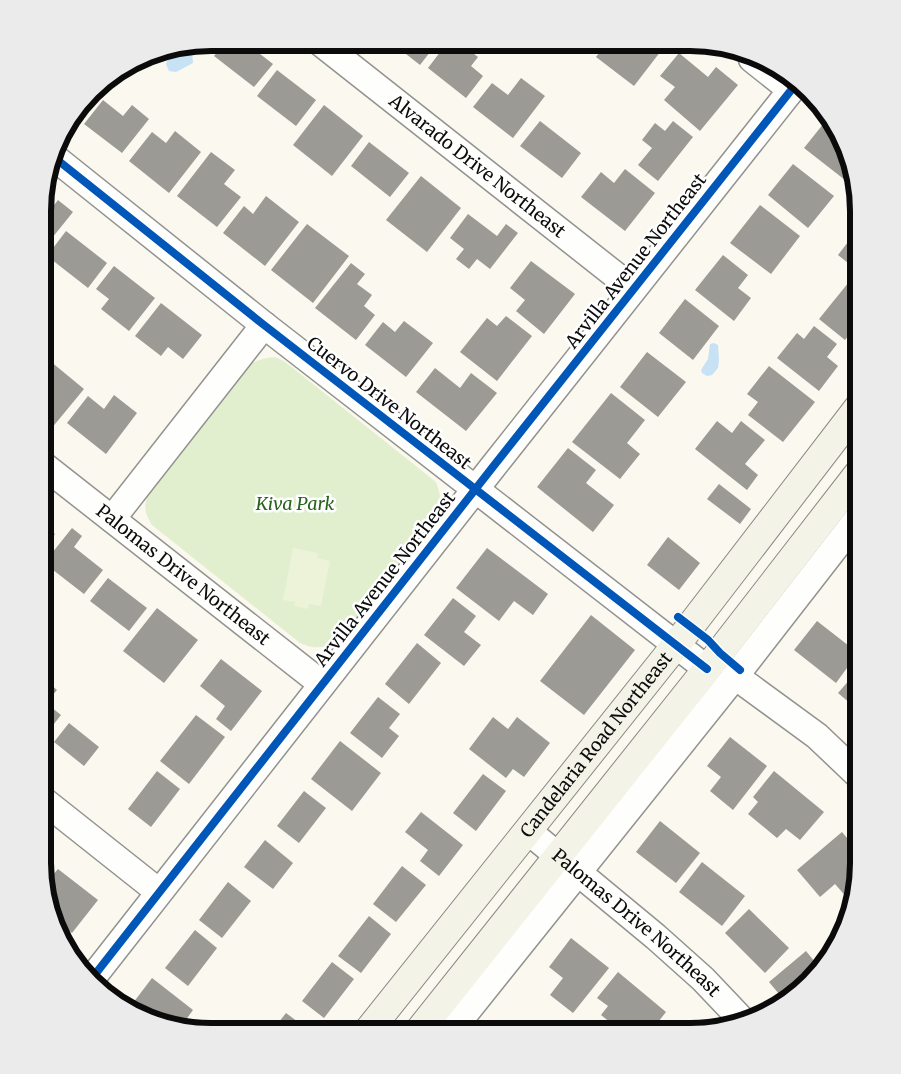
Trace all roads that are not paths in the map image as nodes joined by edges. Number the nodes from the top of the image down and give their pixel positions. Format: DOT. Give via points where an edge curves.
graph roads {
  1 [pos="331,51"];
  2 [pos="792,88"];
  3 [pos="59,162"];
  4 [pos="633,289"];
  5 [pos="264,325"];
  6 [pos="850,419"];
  7 [pos="51,471"];
  8 [pos="850,485"];
  9 [pos="475,488"];
  10 [pos="112,519"];
  11 [pos="850,529"];
  12 [pos="676,645"];
  13 [pos="707,669"];
  14 [pos="735,676"];
  15 [pos="322,684"];
  16 [pos="849,767"];
  17 [pos="51,806"];
  18 [pos="528,831"];
  19 [pos="568,864"];
  20 [pos="159,892"];
  21 [pos="96,973"];
  22 [pos="737,1015"];
  23 [pos="375,1022"];
  24 [pos="427,1022"];
  25 [pos="457,1022"];
  1 -- 4 [label="street, Alvarado Drive Northeast"];
  2 -- 4 [label="street, Arvilla Avenue Northeast"];
  3 -- 5 [label="street, Cuervo Drive Northeast"];
  4 -- 9 [label="street, Arvilla Avenue Northeast"];
  5 -- 9 [label="street, Cuervo Drive Northeast"];
  5 -- 10 [label="street"];
  6 -- 12 [label="main road, Candelaria Road Northeast"];
  7 -- 10 [label="street, Palomas Drive Northeast"];
  8 -- 13 [label="main road"];
  9 -- 12 [label="street, Cuervo Drive Northeast"];
  9 -- 15 [label="street, Arvilla Avenue Northeast"];
  10 -- 15 [label="street, Palomas Drive Northeast"];
  11 -- 14 [label="street"];
  12 -- 13 [label="street, Cuervo Drive Northeast"];
  12 -- 18 [label="main road, Candelaria Road Northeast"];
  13 -- 19 [label="main road"];
  14 -- 16 [label="street" via="817,736"];
  14 -- 19 [label="street"];
  15 -- 20 [label="street, Arvilla Avenue Northeast"];
  17 -- 20 [label="street"];
  18 -- 19 [label="street, Palomas Drive Northeast"];
  18 -- 23 [label="main road, Candelaria Road Northeast"];
  19 -- 22 [label="street, Palomas Drive Northeast" via="703,979"];
  19 -- 24 [label="main road"];
  19 -- 25 [label="street"];
  20 -- 21 [label="street, Arvilla Avenue Northeast"];
}
